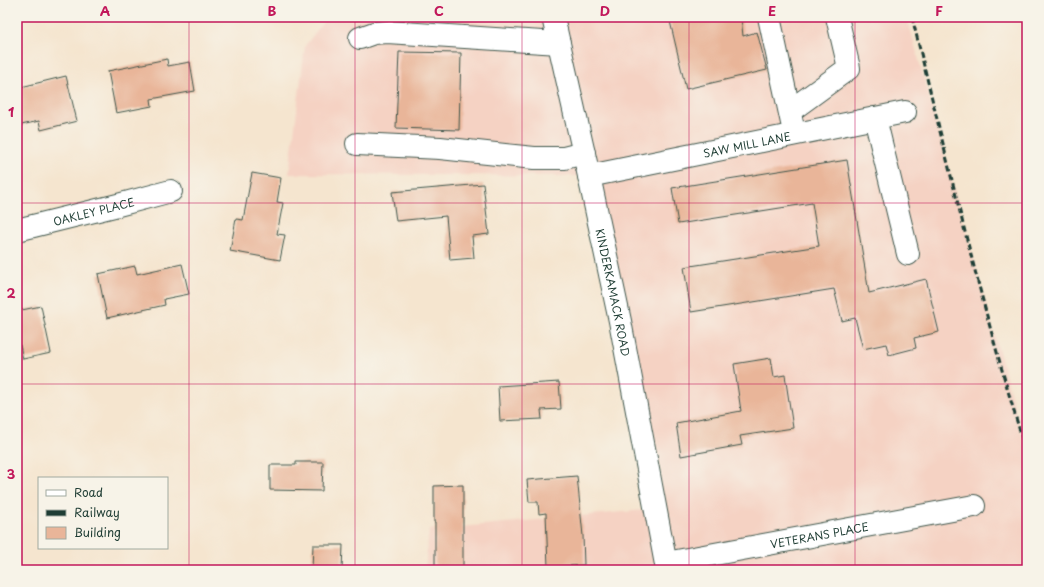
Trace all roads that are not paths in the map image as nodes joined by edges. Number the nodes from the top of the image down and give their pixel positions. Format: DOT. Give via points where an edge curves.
graph roads {
  1 [pos="553,17"];
  2 [pos="769,17"];
  3 [pos="837,17"];
  4 [pos="360,38"];
  5 [pos="559,43"];
  6 [pos="790,111"];
  7 [pos="904,112"];
  8 [pos="875,118"];
  9 [pos="795,134"];
  10 [pos="357,144"];
  11 [pos="584,153"];
  12 [pos="589,176"];
  13 [pos="171,190"];
  14 [pos="17,230"];
  15 [pos="908,254"];
  16 [pos="974,506"];
  17 [pos="666,566"];
  1 -- 5 [label="main road, KINDERKAMACK ROAD"];
  2 -- 6 [label="main road"];
  3 -- 6 [label="main road" via="849,68"];
  4 -- 5 [label="main road" via="387,32"];
  5 -- 11 [label="main road, KINDERKAMACK ROAD"];
  6 -- 9 [label="main road"];
  7 -- 8 [label="main road, SAW MILL LANE"];
  8 -- 9 [label="main road, SAW MILL LANE"];
  8 -- 15 [label="main road"];
  9 -- 12 [label="main road, SAW MILL LANE"];
  10 -- 11 [label="main road" via="440,148 534,158 564,158"];
  11 -- 12 [label="main road, KINDERKAMACK ROAD"];
  12 -- 17 [label="main road, KINDERKAMACK ROAD" via="623,336"];
  13 -- 14 [label="main road, OAKLEY PLACE"];
  16 -- 17 [label="main road, VETERANS PLACE"];
}
